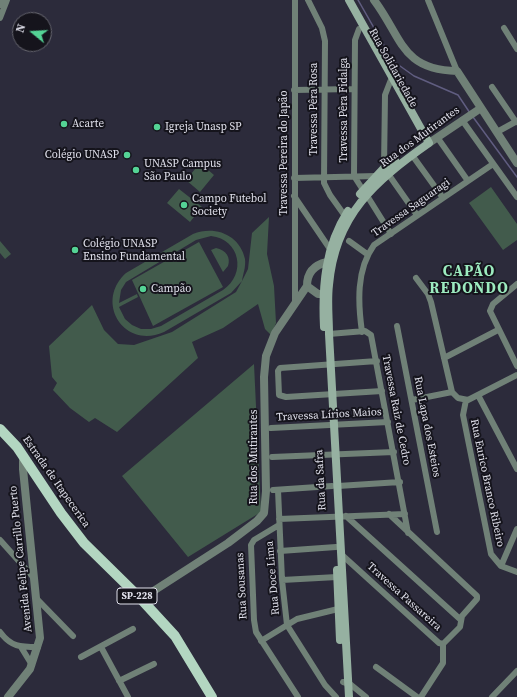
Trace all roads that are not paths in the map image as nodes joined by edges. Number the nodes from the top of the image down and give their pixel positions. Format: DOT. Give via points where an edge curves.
graph roads {
  1 [pos="294,0"];
  2 [pos="308,0"];
  3 [pos="343,0"];
  4 [pos="349,0"];
  5 [pos="374,0"];
  6 [pos="428,0"];
  7 [pos="2,2"];
  8 [pos="0,18"];
  9 [pos="504,28"];
  10 [pos="359,29"];
  11 [pos="516,45"];
  12 [pos="457,71"];
  13 [pos="391,80"];
  14 [pos="492,87"];
  15 [pos="324,89"];
  16 [pos="354,89"];
  17 [pos="294,90"];
  18 [pos="478,106"];
  19 [pos="462,118"];
  20 [pos="516,122"];
  21 [pos="497,132"];
  22 [pos="437,137"];
  23 [pos="425,142"];
  24 [pos="412,155"];
  25 [pos="517,163"];
  26 [pos="493,164"];
  27 [pos="386,170"];
  28 [pos="354,176"];
  29 [pos="376,176"];
  30 [pos="294,178"];
  31 [pos="324,178"];
  32 [pos="468,181"];
  33 [pos="365,192"];
  34 [pos="294,196"];
  35 [pos="517,197"];
  36 [pos="443,198"];
  37 [pos="417,215"];
  38 [pos="345,216"];
  39 [pos="391,234"];
  40 [pos="349,241"];
  41 [pos="330,249"];
  42 [pos="367,254"];
  43 [pos="327,262"];
  44 [pos="416,278"];
  45 [pos="517,284"];
  46 [pos="308,286"];
  47 [pos="325,295"];
  48 [pos="295,305"];
  49 [pos="397,326"];
  50 [pos="498,330"];
  51 [pos="362,332"];
  52 [pos="329,334"];
  53 [pos="444,358"];
  54 [pos="377,361"];
  55 [pos="328,365"];
  56 [pos="517,366"];
  57 [pos="517,375"];
  58 [pos="382,391"];
  59 [pos="452,392"];
  60 [pos="330,394"];
  61 [pos="478,395"];
  62 [pos="412,400"];
  63 [pos="466,400"];
  64 [pos="388,422"];
  65 [pos="332,426"];
  66 [pos="271,428"];
  67 [pos="1,432"];
  68 [pos="394,452"];
  69 [pos="334,456"];
  70 [pos="25,458"];
  71 [pos="272,458"];
  72 [pos="517,469"];
  73 [pos="400,482"];
  74 [pos="335,486"];
  75 [pos="389,514"];
  76 [pos="405,514"];
  77 [pos="340,516"];
  78 [pos="279,522"];
  79 [pos="517,529"];
  80 [pos="438,532"];
  81 [pos="408,533"];
  82 [pos="0,540"];
  83 [pos="336,547"];
  84 [pos="280,551"];
  85 [pos="342,555"];
  86 [pos="501,566"];
  87 [pos="517,572"];
  88 [pos="337,577"];
  89 [pos="34,578"];
  90 [pos="282,580"];
  91 [pos="38,599"];
  92 [pos="141,599"];
  93 [pos="338,609"];
  94 [pos="461,620"];
  95 [pos="287,625"];
  96 [pos="134,629"];
  97 [pos="0,632"];
  98 [pos="73,636"];
  99 [pos="261,641"];
  100 [pos="7,642"];
  101 [pos="0,643"];
  102 [pos="443,644"];
  103 [pos="21,647"];
  104 [pos="38,647"];
  105 [pos="101,647"];
  106 [pos="81,656"];
  107 [pos="154,664"];
  108 [pos="32,665"];
  109 [pos="376,667"];
  110 [pos="517,671"];
  111 [pos="119,681"];
  112 [pos="346,683"];
  113 [pos="8,697"];
  114 [pos="128,697"];
  115 [pos="212,697"];
  116 [pos="298,697"];
  117 [pos="336,697"];
  118 [pos="344,697"];
  119 [pos="349,697"];
  120 [pos="366,697"];
  121 [pos="417,697"];
  122 [pos="422,697"];
  123 [pos="492,697"];
  1 -- 17 [label="street, Travessa Pereira do Japão"];
  2 -- 15 [label="street, Travessa Pêra Rosa" via="320,22 324,36"];
  3 -- 10 [label="main road, Rua Solidariedade"];
  4 -- 13 [label="main road, Rua Solidariedade"];
  5 -- 12 [label="street" via="404,48 416,61 435,70"];
  6 -- 12 [label="street"];
  7 -- 8 [label="street"];
  9 -- 11 [label="street"];
  10 -- 13 [label="main road, Rua Solidariedade"];
  10 -- 16 [label="street, Travessa Pêra Fidalga" via="355,40"];
  12 -- 18 [label="street"];
  13 -- 23 [label="main road, Rua Solidariedade"];
  13 -- 27 [label="street" via="385,95"];
  14 -- 20 [label="street"];
  15 -- 16 [label="street"];
  15 -- 17 [label="street"];
  15 -- 31 [label="street, Travessa Pêra Rosa"];
  16 -- 28 [label="street, Travessa Pêra Fidalga"];
  17 -- 30 [label="street, Travessa Pereira do Japão"];
  18 -- 19 [label="street, Rua dos Mutirantes"];
  18 -- 21 [label="street"];
  19 -- 22 [label="street, Rua dos Mutirantes"];
  19 -- 23 [label="street, Rua dos Mutirantes"];
  19 -- 26 [label="street"];
  20 -- 21 [label="street"];
  21 -- 25 [label="street"];
  22 -- 23 [label="street, Rua dos Mutirantes"];
  22 -- 32 [label="street"];
  23 -- 24 [label="main road, Rua dos Mutirantes"];
  23 -- 27 [label="main road, Rua dos Mutirantes"];
  24 -- 27 [label="main road, Rua dos Mutirantes"];
  24 -- 36 [label="street"];
  26 -- 32 [label="street, Travessa Saguaragi"];
  26 -- 35 [label="street"];
  27 -- 29 [label="main road, Rua dos Mutirantes"];
  27 -- 33 [label="main road, Rua dos Mutirantes"];
  27 -- 37 [label="street"];
  28 -- 29 [label="street"];
  28 -- 31 [label="street"];
  28 -- 33 [label="street, Travessa Pêra Fidalga"];
  29 -- 33 [label="main road, Rua dos Mutirantes"];
  30 -- 31 [label="street"];
  30 -- 34 [label="street, Travessa Pereira do Japão"];
  31 -- 38 [label="street, Travessa Pêra Rosa" via="330,195"];
  32 -- 36 [label="street, Travessa Saguaragi"];
  33 -- 38 [label="main road, Rua dos Mutirantes"];
  33 -- 39 [label="street, Travessa Pêra Fidalga"];
  33 -- 47 [label="main road, Rua dos Mutirantes" via="340,238"];
  34 -- 41 [label="street"];
  34 -- 48 [label="street, Travessa Pereira do Japão"];
  36 -- 37 [label="street, Travessa Saguaragi"];
  37 -- 39 [label="street, Travessa Saguaragi"];
  38 -- 41 [label="main road, Rua dos Mutirantes"];
  39 -- 42 [label="street, Travessa Saguaragi" via="374,245"];
  40 -- 42 [label="street"];
  41 -- 43 [label="main road, Rua dos Mutirantes"];
  42 -- 51 [label="street" via="361,279"];
  43 -- 46 [label="street, Rua dos Mutirantes" via="312,270"];
  43 -- 47 [label="main road, Rua da Safra"];
  44 -- 53 [label="street" via="431,302"];
  45 -- 50 [label="street" via="491,308 490,314"];
  46 -- 47 [label="street" via="314,293"];
  46 -- 48 [label="street, Rua dos Mutirantes"];
  47 -- 52 [label="main road, Rua da Safra"];
  47 -- 55 [label="main road, Rua da Safra"];
  48 -- 92 [label="street, Rua dos Mutirantes" via="275,333 266,356 264,513 228,543"];
  49 -- 62 [label="street, Rua Lapa dos Esteios"];
  50 -- 53 [label="street"];
  50 -- 56 [label="street"];
  51 -- 52 [label="street"];
  51 -- 54 [label="street, Travessa Raiz de Cedro" via="371,333"];
  52 -- 55 [label="main road, Rua da Safra"];
  53 -- 59 [label="street"];
  54 -- 55 [label="street"];
  54 -- 58 [label="street, Travessa Raiz de Cedro"];
  55 -- 60 [label="main road, Rua da Safra"];
  55 -- 60 [label="street" via="280,368 278,394 281,397"];
  57 -- 61 [label="street"];
  58 -- 60 [label="street"];
  58 -- 64 [label="street, Travessa Raiz de Cedro"];
  59 -- 62 [label="street"];
  59 -- 63 [label="street" via="458,398"];
  60 -- 65 [label="main road, Rua da Safra"];
  61 -- 63 [label="street"];
  61 -- 72 [label="street"];
  62 -- 80 [label="street, Rua Lapa dos Esteios"];
  63 -- 86 [label="street, Rua Eurico Branco Ribeiro" via="463,415 481,509 492,554"];
  64 -- 65 [label="street, Travessa Lírios Maios"];
  64 -- 68 [label="street, Travessa Raiz de Cedro"];
  65 -- 66 [label="street, Travessa Lírios Maios"];
  65 -- 69 [label="main road, Rua da Safra"];
  67 -- 70 [label="main road, Estrada de Itapecerica / SP-228"];
  68 -- 69 [label="street"];
  68 -- 73 [label="street, Travessa Raiz de Cedro"];
  69 -- 71 [label="street"];
  69 -- 74 [label="main road, Rua da Safra"];
  70 -- 89 [label="street, Avenida Felipe Carrillo Puerto" via="23,469"];
  70 -- 92 [label="main road, Estrada de Itapecerica / SP-228" via="77,534"];
  73 -- 74 [label="street, Rua Doce Lima"];
  73 -- 76 [label="street, Travessa Raiz de Cedro"];
  74 -- 77 [label="main road, Rua da Safra"];
  74 -- 78 [label="street, Rua Doce Lima" via="276,490"];
  75 -- 76 [label="street"];
  75 -- 77 [label="street"];
  75 -- 81 [label="street, Travessa Passareira"];
  76 -- 81 [label="street, Travessa Raiz de Cedro"];
  77 -- 78 [label="street"];
  77 -- 83 [label="main road, Rua da Safra"];
  77 -- 85 [label="main road, Rua da Safra"];
  77 -- 94 [label="street"];
  78 -- 84 [label="street, Rua Doce Lima"];
  78 -- 99 [label="street, Rua Sousanas" via="254,540 250,548 254,626"];
  79 -- 86 [label="street"];
  81 -- 94 [label="street, Travessa Passareira" via="477,596"];
  82 -- 89 [label="street"];
  83 -- 84 [label="street"];
  83 -- 88 [label="main road, Rua da Safra"];
  84 -- 90 [label="street, Rua Doce Lima"];
  85 -- 102 [label="street, Travessa Passareira"];
  85 -- 112 [label="main road, Rua da Safra"];
  86 -- 87 [label="street"];
  88 -- 90 [label="street"];
  88 -- 93 [label="main road, Rua da Safra"];
  89 -- 91 [label="street, Avenida Felipe Carrillo Puerto"];
  90 -- 95 [label="street, Rua Doce Lima"];
  91 -- 98 [label="street"];
  91 -- 104 [label="street, Avenida Felipe Carrillo Puerto"];
  92 -- 115 [label="main road, Estrada de Itapecerica / SP-228" via="174,636"];
  93 -- 95 [label="street" via="303,616"];
  93 -- 112 [label="main road, Rua da Safra"];
  94 -- 102 [label="street, Travessa Passareira" via="460,627"];
  95 -- 99 [label="street"];
  95 -- 117 [label="street, Rua Doce Lima" via="325,685"];
  96 -- 105 [label="street"];
  97 -- 100 [label="street"];
  99 -- 116 [label="street, Rua Sousanas"];
  100 -- 101 [label="street"];
  100 -- 103 [label="street"];
  102 -- 122 [label="street" via="443,663"];
  103 -- 104 [label="street"];
  103 -- 108 [label="street"];
  104 -- 108 [label="street, Avenida Felipe Carrillo Puerto"];
  105 -- 106 [label="street"];
  105 -- 111 [label="street"];
  107 -- 111 [label="street"];
  108 -- 113 [label="street, Avenida Felipe Carrillo Puerto" via="26,677"];
  109 -- 121 [label="street"];
  110 -- 123 [label="street"];
  111 -- 114 [label="street"];
  112 -- 118 [label="main road, Rua da Safra"];
  112 -- 119 [label="main road, Rua da Safra"];
  112 -- 120 [label="street"];
}
